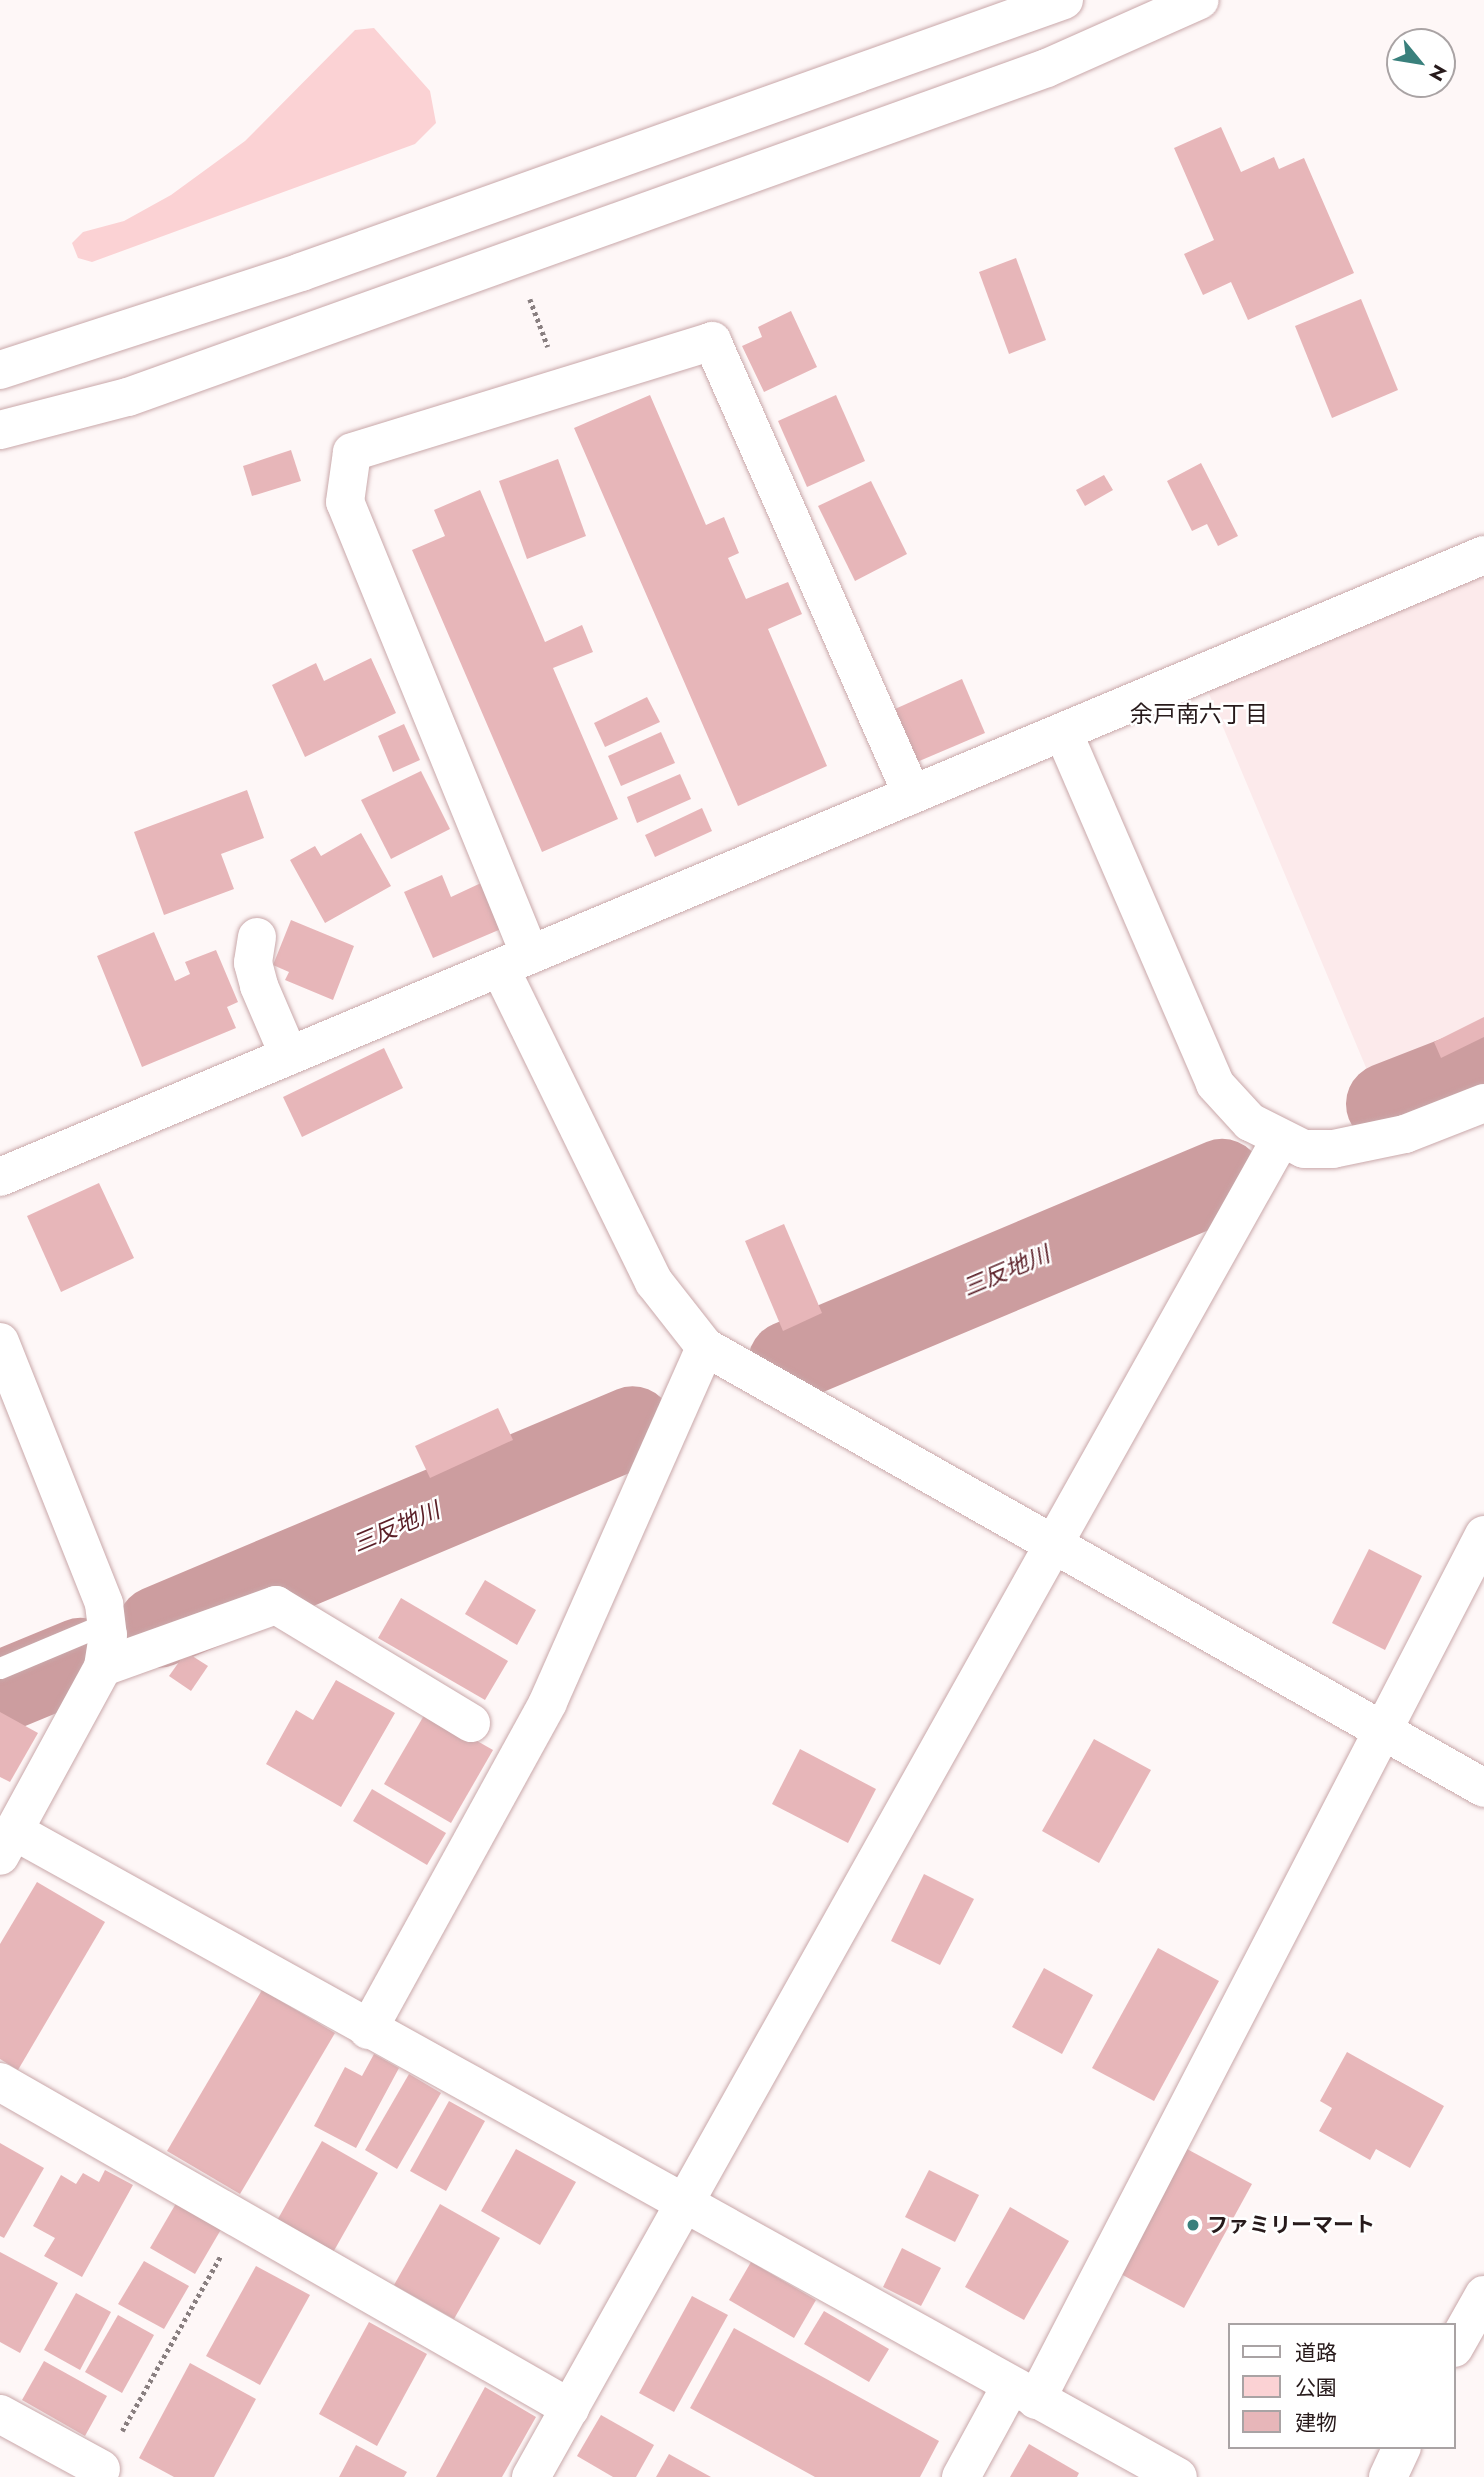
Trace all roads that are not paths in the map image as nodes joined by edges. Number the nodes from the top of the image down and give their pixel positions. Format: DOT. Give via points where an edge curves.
graph roads {
  1 [pos="1065,0"];
  2 [pos="1200,0"];
  3 [pos="0,370"];
  4 [pos="0,430"];
  5 [pos="1484,555"];
  6 [pos="1063,732"];
  7 [pos="912,795"];
  8 [pos="257,937"];
  9 [pos="515,962"];
  10 [pos="289,1056"];
  11 [pos="1484,1103"];
  12 [pos="1280,1140"];
  13 [pos="0,1177"];
  14 [pos="0,1342"];
  15 [pos="705,1347"];
  16 [pos="1484,1535"];
  17 [pos="1051,1545"];
  18 [pos="107,1623"];
  19 [pos="103,1667"];
  20 [pos="0,1668"];
  21 [pos="471,1723"];
  22 [pos="1382,1730"];
  23 [pos="1484,1788"];
  24 [pos="7,1843"];
  25 [pos="368,2030"];
  26 [pos="0,2082"];
  27 [pos="683,2207"];
  28 [pos="1484,2295"];
  29 [pos="1456,2344"];
  30 [pos="1023,2394"];
  31 [pos="570,2408"];
  32 [pos="0,2414"];
  33 [pos="1401,2449"];
  34 [pos="101,2469"];
  35 [pos="540,2474"];
  36 [pos="961,2477"];
  37 [pos="1178,2477"];
  38 [pos="1388,2477"];
  1 -- 3 [label="street" via="301,272"];
  2 -- 4 [label="street" via="1047,68 141,392"];
  5 -- 6 [label="street"];
  6 -- 7 [label="street"];
  6 -- 12 [label="street" via="1215,1084 1250,1122"];
  7 -- 9 [label="street"];
  7 -- 9 [label="street" via="712,341 352,453 345,502"];
  8 -- 10 [label="street" via="253,963 259,986"];
  9 -- 10 [label="street"];
  9 -- 15 [label="street" via="654,1282"];
  10 -- 13 [label="street"];
  11 -- 12 [label="street" via="1369,1144 1304,1149"];
  12 -- 17 [label="street"];
  14 -- 18 [label="street"];
  15 -- 17 [label="street"];
  15 -- 25 [label="street" via="548,1702"];
  16 -- 22 [label="street"];
  17 -- 22 [label="street"];
  17 -- 27 [label="street"];
  18 -- 19 [label="street"];
  18 -- 20 [label="lane"];
  19 -- 21 [label="street" via="276,1605"];
  19 -- 24 [label="street"];
  22 -- 23 [label="street"];
  22 -- 30 [label="street"];
  24 -- 25 [label="street"];
  25 -- 27 [label="street"];
  26 -- 31 [label="street"];
  27 -- 30 [label="street"];
  27 -- 31 [label="street"];
  28 -- 29 [label="street"];
  30 -- 36 [label="street"];
  30 -- 37 [label="street"];
  31 -- 35 [label="street"];
  32 -- 34 [label="street"];
  33 -- 38 [label="street"];
}
